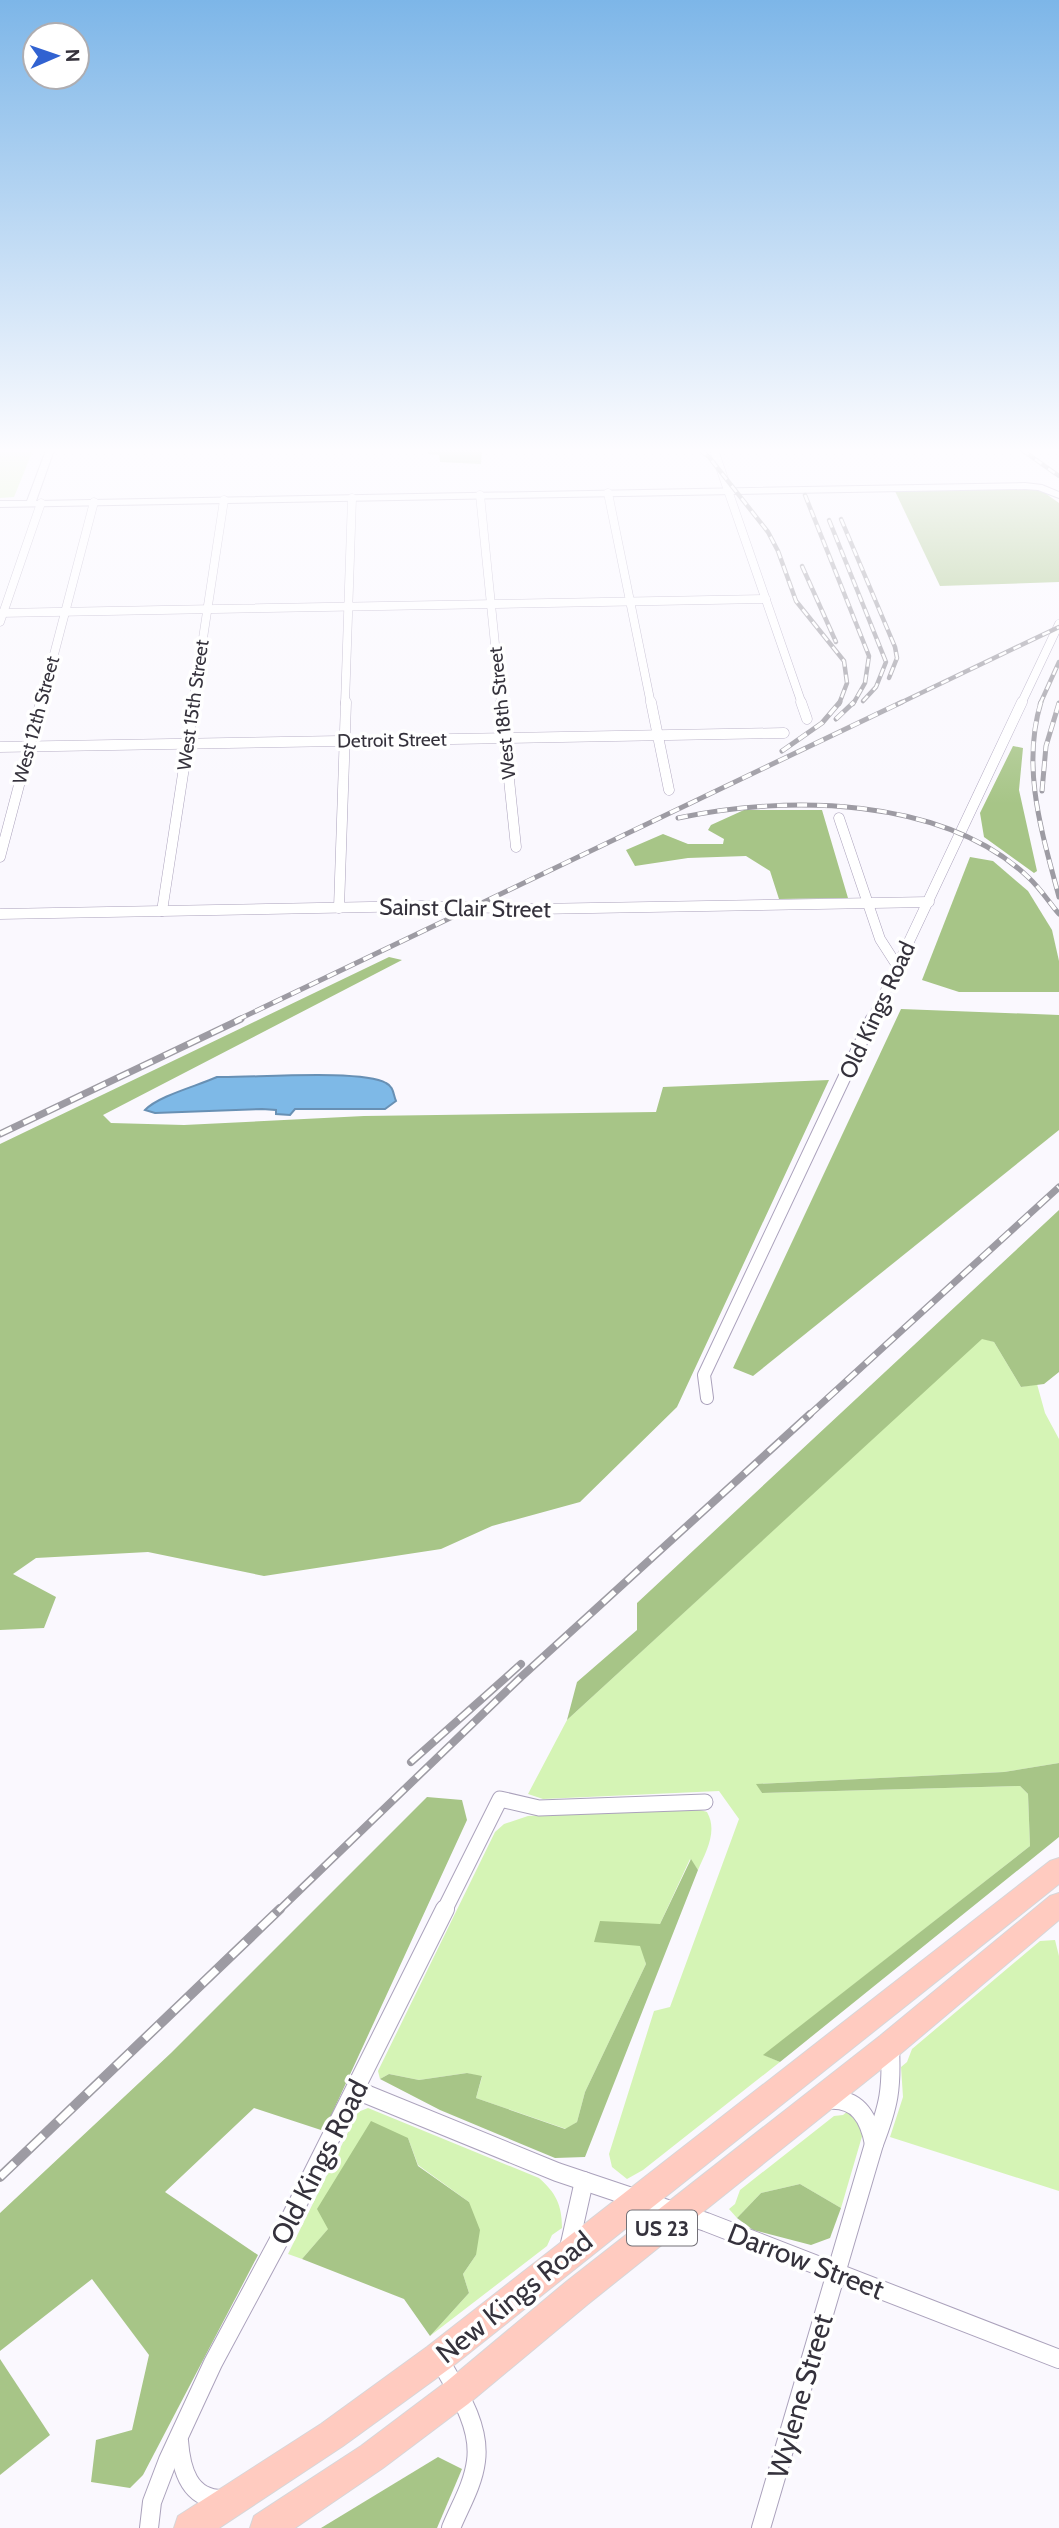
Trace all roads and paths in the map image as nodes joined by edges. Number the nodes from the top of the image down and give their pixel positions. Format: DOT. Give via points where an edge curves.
graph roads {
  1 [pos="18,568"];
  2 [pos="77,568"];
  3 [pos="213,568"];
  4 [pos="350,568"];
  5 [pos="487,568"];
  6 [pos="623,568"];
  7 [pos="755,568"];
  8 [pos="766,599"];
  9 [pos="630,601"];
  10 [pos="491,604"];
  11 [pos="349,607"];
  12 [pos="207,610"];
  13 [pos="65,612"];
  14 [pos="1,616"];
  15 [pos="1059,624"];
  16 [pos="807,719"];
  17 [pos="784,733"];
  18 [pos="659,735"];
  19 [pos="505,738"];
  20 [pos="346,741"];
  21 [pos="188,743"];
  22 [pos="30,746"];
  23 [pos="0,747"];
  24 [pos="669,790"];
  25 [pos="839,818"];
  26 [pos="516,847"];
  27 [pos="0,857"];
  28 [pos="929,902"];
  29 [pos="867,904"];
  30 [pos="339,908"];
  31 [pos="162,911"];
  32 [pos="0,914"];
  33 [pos="898,967"];
  34 [pos="707,1398"];
  35 [pos="705,1802"];
  36 [pos="1059,1869"];
  37 [pos="1059,1904"];
  38 [pos="890,2045"];
  39 [pos="356,2090"];
  40 [pos="820,2101"];
  41 [pos="874,2144"];
  42 [pos="584,2180"];
  43 [pos="639,2198"];
  44 [pos="680,2214"];
  45 [pos="568,2254"];
  46 [pos="836,2272"];
  47 [pos="438,2358"];
  48 [pos="1059,2359"];
  49 [pos="457,2393"];
  50 [pos="178,2437"];
  51 [pos="236,2496"];
  52 [pos="149,2528"];
  53 [pos="190,2528"];
  54 [pos="266,2528"];
  55 [pos="451,2528"];
  56 [pos="761,2528"];
  1 -- 14 [label="street"];
  2 -- 13 [label="street, West 12th Street"];
  3 -- 12 [label="street, West 15th Street"];
  4 -- 11 [label="street"];
  5 -- 10 [label="street, West 18th Street"];
  6 -- 9 [label="street"];
  7 -- 8 [label="street"];
  8 -- 9 [label="street"];
  8 -- 16 [label="street"];
  9 -- 10 [label="street"];
  9 -- 18 [label="street"];
  10 -- 11 [label="street"];
  10 -- 19 [label="street, West 18th Street"];
  11 -- 12 [label="street"];
  11 -- 20 [label="street"];
  12 -- 13 [label="street"];
  12 -- 21 [label="street, West 15th Street"];
  13 -- 14 [label="street"];
  13 -- 22 [label="street, West 12th Street"];
  15 -- 28 [label="street, Old Kings Road"];
  17 -- 18 [label="street, Detroit Street"];
  18 -- 19 [label="street, Detroit Street"];
  18 -- 24 [label="street"];
  19 -- 20 [label="street, Detroit Street"];
  19 -- 26 [label="street, West 18th Street"];
  20 -- 21 [label="street, Detroit Street"];
  20 -- 30 [label="street"];
  21 -- 22 [label="street, Detroit Street"];
  21 -- 31 [label="street, West 15th Street"];
  22 -- 23 [label="street, Detroit Street"];
  22 -- 27 [label="street, West 12th Street"];
  25 -- 29 [label="street"];
  28 -- 29 [label="street, Sainst Clair Street"];
  28 -- 33 [label="street, Old Kings Road"];
  29 -- 30 [label="street, Sainst Clair Street"];
  29 -- 33 [label="street" via="880,939"];
  30 -- 31 [label="street, Sainst Clair Street"];
  31 -- 32 [label="street, Sainst Clair Street"];
  33 -- 34 [label="street, Old Kings Road" via="704,1375"];
  35 -- 39 [label="street, Old Kings Road" via="539,1808 500,1800"];
  36 -- 43 [label="main road, New Kings Road / US 23"];
  37 -- 38 [label="main road, New Kings Road / US 23"];
  38 -- 40 [label="main road, New Kings Road / US 23"];
  38 -- 41 [label="street, Wylene Street" via="889,2104"];
  39 -- 42 [label="street, Darrow Street"];
  39 -- 50 [label="street, Old Kings Road"];
  40 -- 41 [label="street" via="852,2102 868,2120"];
  40 -- 44 [label="main road, New Kings Road / US 23"];
  41 -- 46 [label="street, Wylene Street"];
  42 -- 43 [label="street, Darrow Street"];
  42 -- 45 [label="street"];
  43 -- 44 [label="street, Darrow Street"];
  43 -- 45 [label="main road, New Kings Road / US 23"];
  44 -- 46 [label="street, Darrow Street"];
  44 -- 49 [label="main road, New Kings Road / US 23"];
  45 -- 47 [label="main road, New Kings Road / US 23"];
  46 -- 48 [label="street, Darrow Street"];
  46 -- 56 [label="street, Wylene Street"];
  47 -- 49 [label="street"];
  47 -- 51 [label="main road, New Kings Road / US 23" via="332,2435"];
  49 -- 54 [label="main road, New Kings Road / US 23"];
  49 -- 55 [label="street" via="477,2451"];
  50 -- 51 [label="street" via="183,2473 191,2487 203,2497 218,2500"];
  50 -- 52 [label="street, Old Kings Road" via="152,2502"];
  51 -- 53 [label="main road, New Kings Road / US 23"];
}
